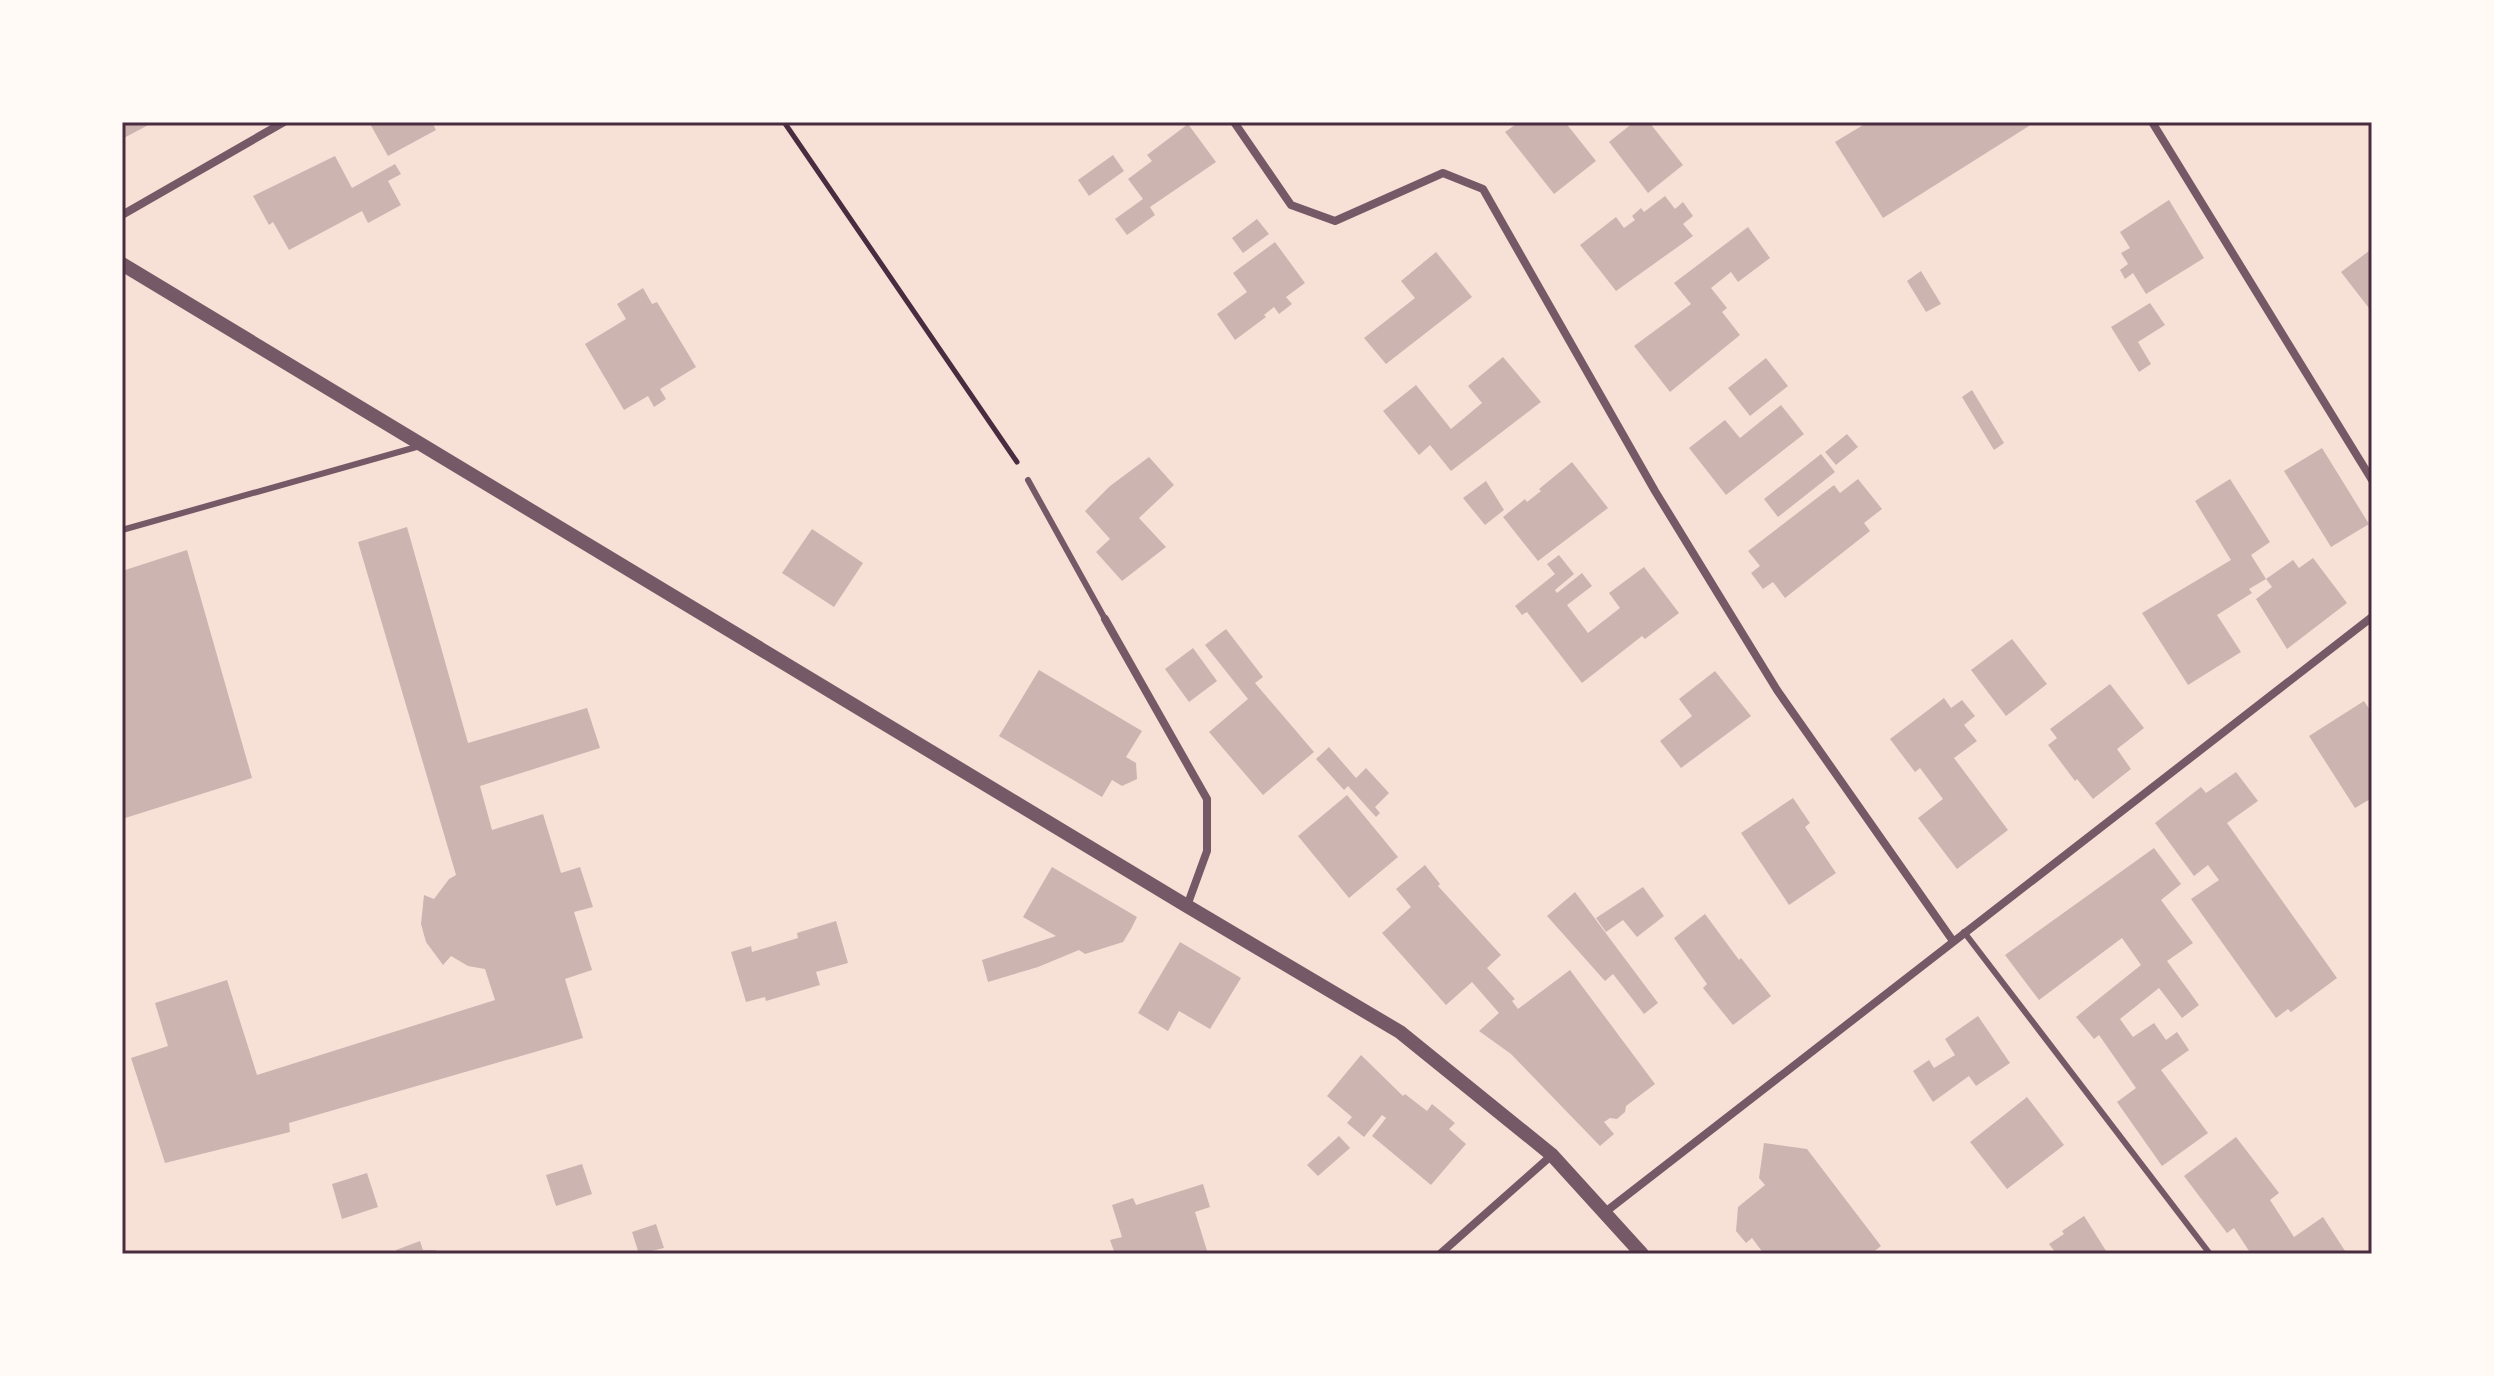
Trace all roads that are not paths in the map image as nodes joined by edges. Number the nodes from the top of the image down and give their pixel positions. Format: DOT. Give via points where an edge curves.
graph roads {
  1 [pos="284,122"];
  2 [pos="1234,122"];
  3 [pos="2152,122"];
  4 [pos="122,215"];
  5 [pos="122,264"];
  6 [pos="423,445"];
  7 [pos="1028,480"];
  8 [pos="2372,480"];
  9 [pos="122,530"];
  10 [pos="2372,617"];
  11 [pos="1105,619"];
  12 [pos="1187,906"];
  13 [pos="1964,932"];
  14 [pos="1953,941"];
  15 [pos="1552,1155"];
  16 [pos="1603,1213"];
  17 [pos="1440,1254"];
  18 [pos="1642,1254"];
  19 [pos="2210,1254"];
  1 -- 4 [label="street"];
  2 -- 14 [label="street" via="1291,205 1335,221 1443,173 1483,189 1655,491 1777,690"];
  3 -- 8 [label="street"];
  5 -- 6 [label="street"];
  6 -- 9 [label="lane"];
  6 -- 12 [label="street"];
  7 -- 11 [label="lane"];
  10 -- 13 [label="street"];
  11 -- 12 [label="street" via="1207,799 1207,851"];
  12 -- 15 [label="street" via="1400,1032"];
  13 -- 14 [label="street"];
  13 -- 19 [label="lane"];
  14 -- 16 [label="street"];
  15 -- 16 [label="street"];
  15 -- 17 [label="street"];
  16 -- 18 [label="street"];
}
